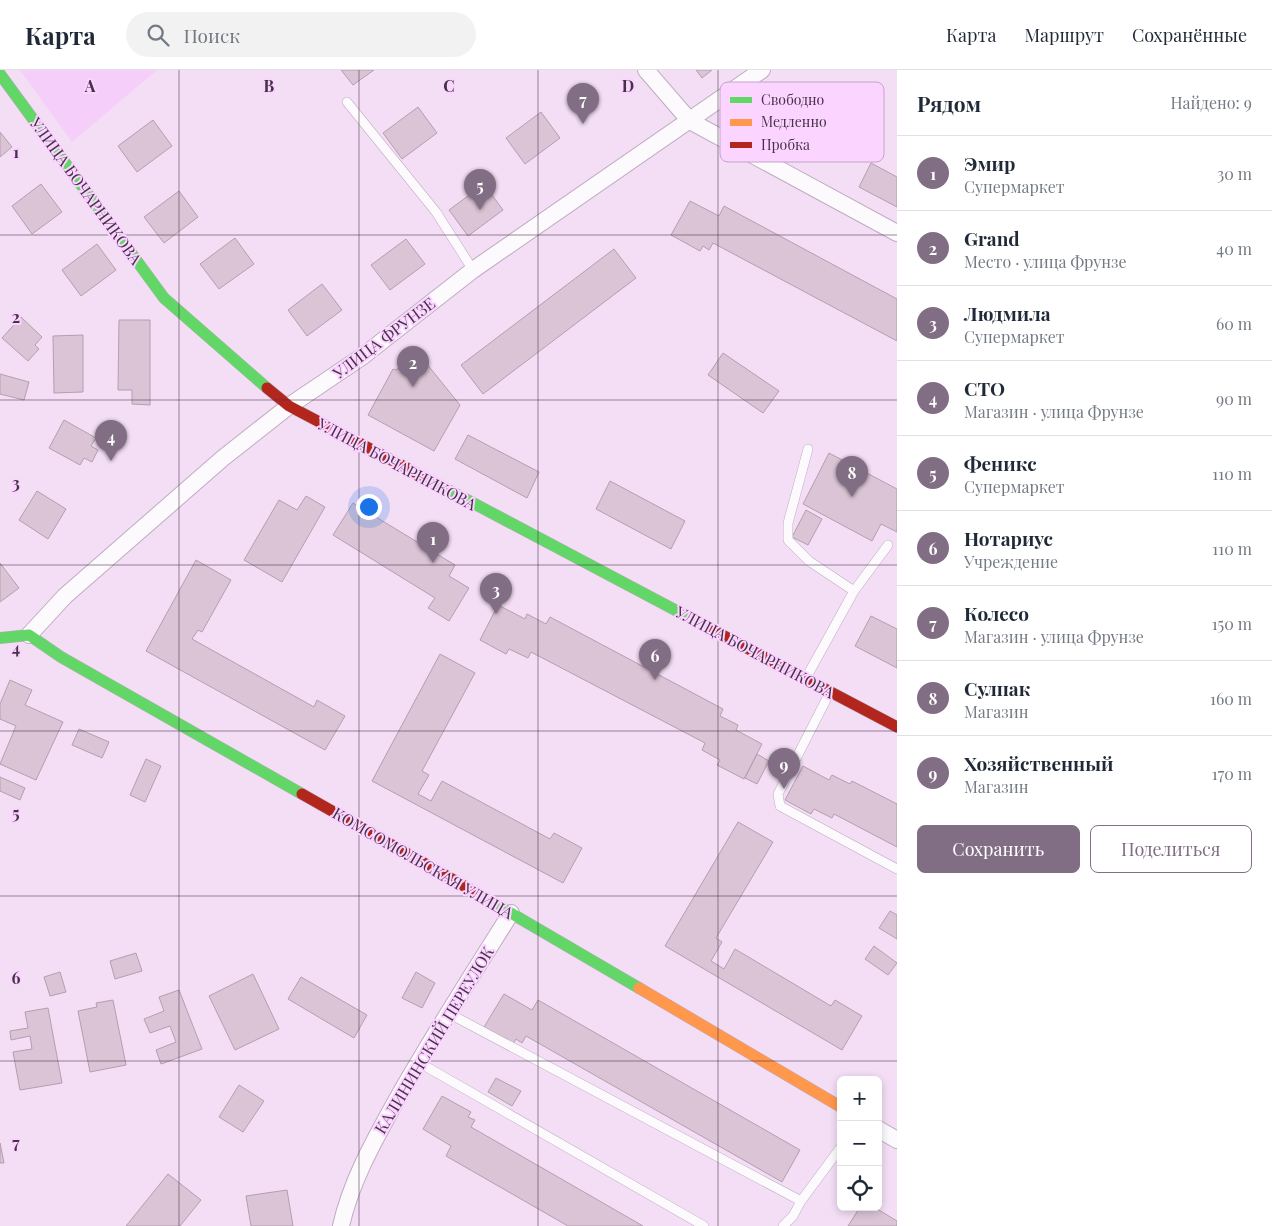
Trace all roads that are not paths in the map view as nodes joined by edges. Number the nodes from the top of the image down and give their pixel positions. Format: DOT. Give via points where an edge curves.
graph roads {
  1 [pos="646,70"];
  2 [pos="762,70"];
  3 [pos="0,74"];
  4 [pos="745,82"];
  5 [pos="720,100"];
  6 [pos="347,102"];
  7 [pos="690,121"];
  8 [pos="720,137"];
  9 [pos="766,162"];
  10 [pos="897,233"];
  11 [pos="473,270"];
  12 [pos="289,406"];
  13 [pos="808,449"];
  14 [pos="888,545"];
  15 [pos="854,591"];
  16 [pos="29,635"];
  17 [pos="0,638"];
  18 [pos="806,678"];
  19 [pos="830,692"];
  20 [pos="897,727"];
  21 [pos="897,869"];
  22 [pos="511,913"];
  23 [pos="448,1013"];
  24 [pos="418,1062"];
  25 [pos="837,1105"];
  26 [pos="882,1131"];
  27 [pos="897,1140"];
  28 [pos="837,1152"];
  29 [pos="801,1201"];
  30 [pos="341,1226"];
  31 [pos="704,1226"];
  32 [pos="783,1226"];
  1 -- 7 [label="street"];
  2 -- 4 [label="street, УЛИЦА ФРУНЗЕ"];
  3 -- 12 [label="street, УЛИЦА БОЧАРНИКОВА" via="164,298"];
  5 -- 7 [label="street, УЛИЦА ФРУНЗЕ"];
  6 -- 11 [label="lane" via="436,212"];
  7 -- 8 [label="street"];
  7 -- 11 [label="street, УЛИЦА ФРУНЗЕ"];
  9 -- 10 [label="street"];
  11 -- 12 [label="street, УЛИЦА ФРУНЗЕ" via="363,356"];
  12 -- 16 [label="street, УЛИЦА ФРУНЗЕ" via="223,458 72,590"];
  12 -- 18 [label="street, УЛИЦА БОЧАРНИКОВА"];
  13 -- 15 [label="lane" via="788,523 788,540 810,561"];
  14 -- 15 [label="lane"];
  15 -- 18 [label="lane"];
  16 -- 17 [label="street"];
  16 -- 22 [label="street, КОМСОМОЛЬСКАЯ УЛИЦА" via="70,662"];
  18 -- 19 [label="street, УЛИЦА БОЧАРНИКОВА"];
  19 -- 20 [label="street, УЛИЦА БОЧАРНИКОВА"];
  19 -- 21 [label="lane" via="778,794 780,806"];
  22 -- 23 [label="street, КАЛИНИНСКИЙ ПЕРЕУЛОК"];
  22 -- 25 [label="street, КОМСОМОЛЬСКАЯ УЛИЦА"];
  23 -- 24 [label="street, КАЛИНИНСКИЙ ПЕРЕУЛОК"];
  23 -- 29 [label="lane"];
  24 -- 30 [label="street, КАЛИНИНСКИЙ ПЕРЕУЛОК" via="360,1170"];
  24 -- 31 [label="lane"];
  26 -- 27 [label="street"];
  28 -- 29 [label="lane"];
  29 -- 32 [label="lane"];
}
